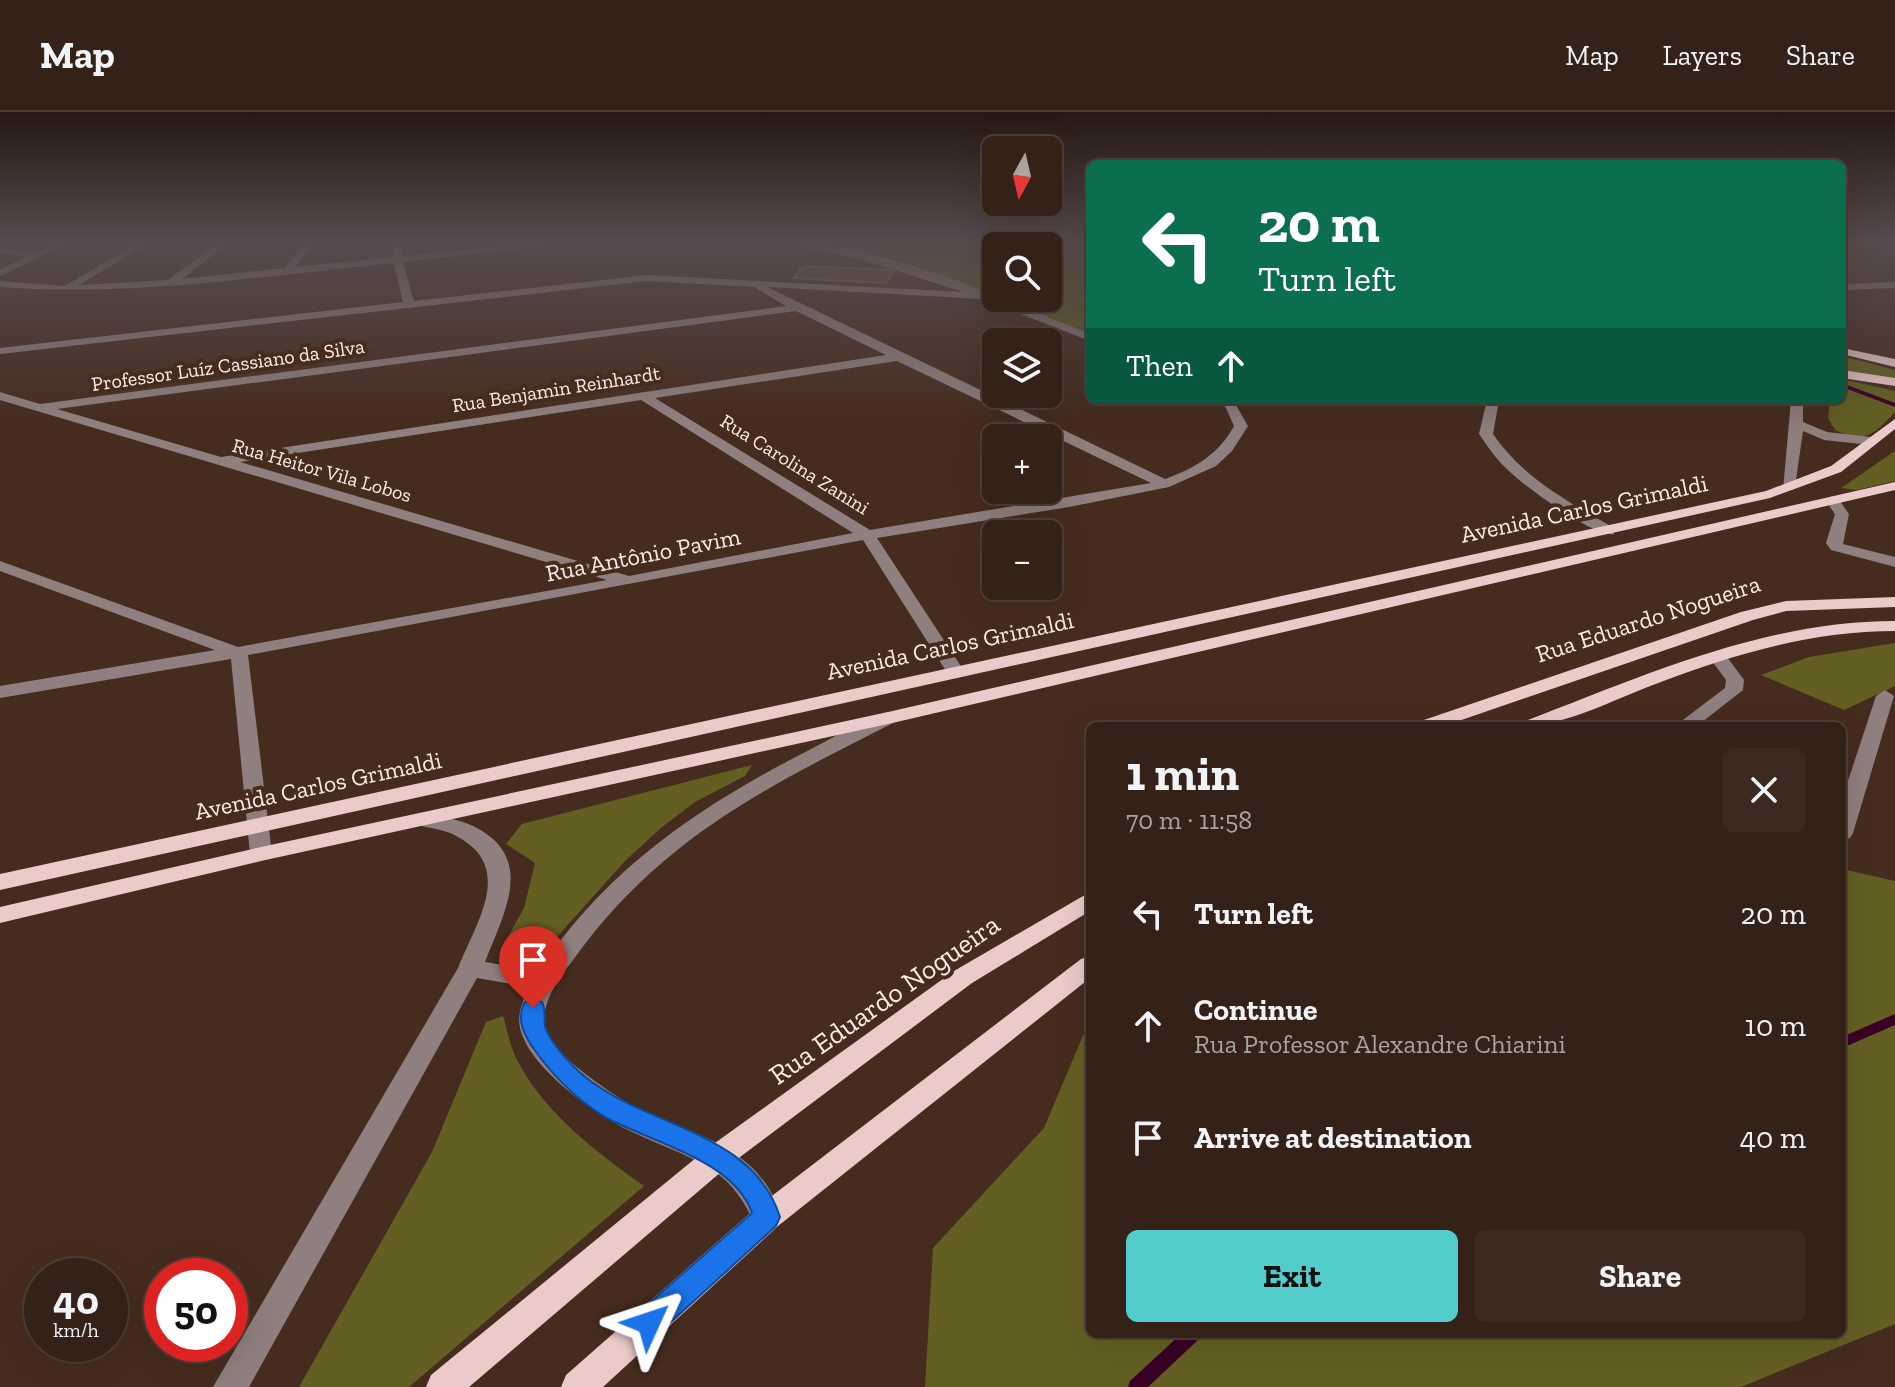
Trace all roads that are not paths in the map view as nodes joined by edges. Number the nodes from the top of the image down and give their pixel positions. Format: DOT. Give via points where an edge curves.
graph roads {
  1 [pos="422,302"];
  2 [pos="787,302"];
  3 [pos="409,304"];
  4 [pos="797,308"];
  5 [pos="1023,312"];
  6 [pos="1086,336"];
  7 [pos="0,351"];
  8 [pos="1846,352"];
  9 [pos="898,357"];
  10 [pos="1895,363"];
  11 [pos="1846,375"];
  12 [pos="1895,382"];
  13 [pos="0,396"];
  14 [pos="643,396"];
  15 [pos="1230,404"];
  16 [pos="1492,404"];
  17 [pos="1797,404"];
  18 [pos="42,407"];
  19 [pos="1895,423"];
  20 [pos="1797,424"];
  21 [pos="1871,441"];
  22 [pos="220,461"];
  23 [pos="1164,484"];
  24 [pos="1895,486"];
  25 [pos="1788,487"];
  26 [pos="1832,500"];
  27 [pos="1609,531"];
  28 [pos="867,535"];
  29 [pos="1895,562"];
  30 [pos="0,566"];
  31 [pos="632,582"];
  32 [pos="1895,602"];
  33 [pos="1895,626"];
  34 [pos="239,653"];
  35 [pos="1718,657"];
  36 [pos="955,671"];
  37 [pos="0,692"];
  38 [pos="1885,696"];
  39 [pos="888,718"];
  40 [pos="1437,722"];
  41 [pos="1541,722"];
  42 [pos="1690,722"];
  43 [pos="424,820"];
  44 [pos="1846,820"];
  45 [pos="257,827"];
  46 [pos="261,854"];
  47 [pos="0,882"];
  48 [pos="1086,902"];
  49 [pos="0,915"];
  50 [pos="470,968"];
  51 [pos="1086,968"];
  52 [pos="546,981"];
  53 [pos="718,1157"];
  54 [pos="767,1217"];
  55 [pos="230,1387"];
  56 [pos="443,1387"];
  57 [pos="578,1387"];
  1 -- 3 [label="street"];
  2 -- 4 [label="street"];
  3 -- 7 [label="street"];
  4 -- 9 [label="street"];
  4 -- 18 [label="street, Professor Luíz Cassiano da Silva"];
  5 -- 6 [label="street"];
  8 -- 10 [label="main road"];
  9 -- 14 [label="street, Rua Benjamin Reinhardt"];
  9 -- 23 [label="street"];
  11 -- 12 [label="main road"];
  13 -- 18 [label="street, Rua Heitor Vila Lobos"];
  14 -- 22 [label="street, Rua Benjamin Reinhardt"];
  14 -- 28 [label="street, Rua Carolina Zanini"];
  15 -- 23 [label="street, Rua Antônio Pavim" via="1241,426 1228,450 1201,470"];
  16 -- 27 [label="street" via="1486,434 1500,458"];
  17 -- 20 [label="street"];
  18 -- 22 [label="street, Rua Heitor Vila Lobos"];
  19 -- 21 [label="main road, Avenida Carlos Grimaldi"];
  20 -- 21 [label="street" via="1824,436"];
  20 -- 25 [label="street"];
  21 -- 25 [label="main road, Avenida Carlos Grimaldi" via="1836,469"];
  22 -- 31 [label="street, Rua Heitor Vila Lobos"];
  23 -- 28 [label="street, Rua Antônio Pavim"];
  24 -- 26 [label="main road, Avenida Carlos Grimaldi"];
  25 -- 27 [label="main road, Avenida Carlos Grimaldi"];
  26 -- 29 [label="street" via="1842,514 1837,547"];
  26 -- 39 [label="main road, Avenida Carlos Grimaldi"];
  27 -- 36 [label="main road, Avenida Carlos Grimaldi"];
  28 -- 31 [label="street, Rua Antônio Pavim"];
  28 -- 36 [label="street, Rua Carolina Zanini"];
  30 -- 34 [label="street"];
  31 -- 34 [label="street, Rua Antônio Pavim"];
  32 -- 40 [label="main road, Rua Eduardo Nogueira" via="1786,606 1747,616"];
  33 -- 35 [label="main road" via="1823,629"];
  34 -- 37 [label="street, Rua Antônio Pavim"];
  34 -- 45 [label="street"];
  35 -- 41 [label="main road"];
  35 -- 42 [label="street" via="1735,680 1734,690"];
  36 -- 45 [label="main road, Avenida Carlos Grimaldi"];
  38 -- 44 [label="street"];
  39 -- 43 [label="main road, Avenida Carlos Grimaldi"];
  39 -- 52 [label="street" via="719,806 677,834 574,937"];
  43 -- 46 [label="main road, Avenida Carlos Grimaldi"];
  43 -- 50 [label="street" via="465,831 492,851 501,871 498,899"];
  45 -- 46 [label="street"];
  45 -- 47 [label="main road, Avenida Carlos Grimaldi"];
  46 -- 49 [label="main road, Avenida Carlos Grimaldi"];
  48 -- 53 [label="main road, Rua Eduardo Nogueira" via="963,977"];
  50 -- 52 [label="street"];
  50 -- 55 [label="street"];
  51 -- 54 [label="main road"];
  52 -- 53 [label="street" via="533,1008 533,1031 565,1073 615,1110"];
  53 -- 54 [label="street" via="746,1180"];
  53 -- 56 [label="main road, Rua Eduardo Nogueira"];
  54 -- 57 [label="main road"];
}
